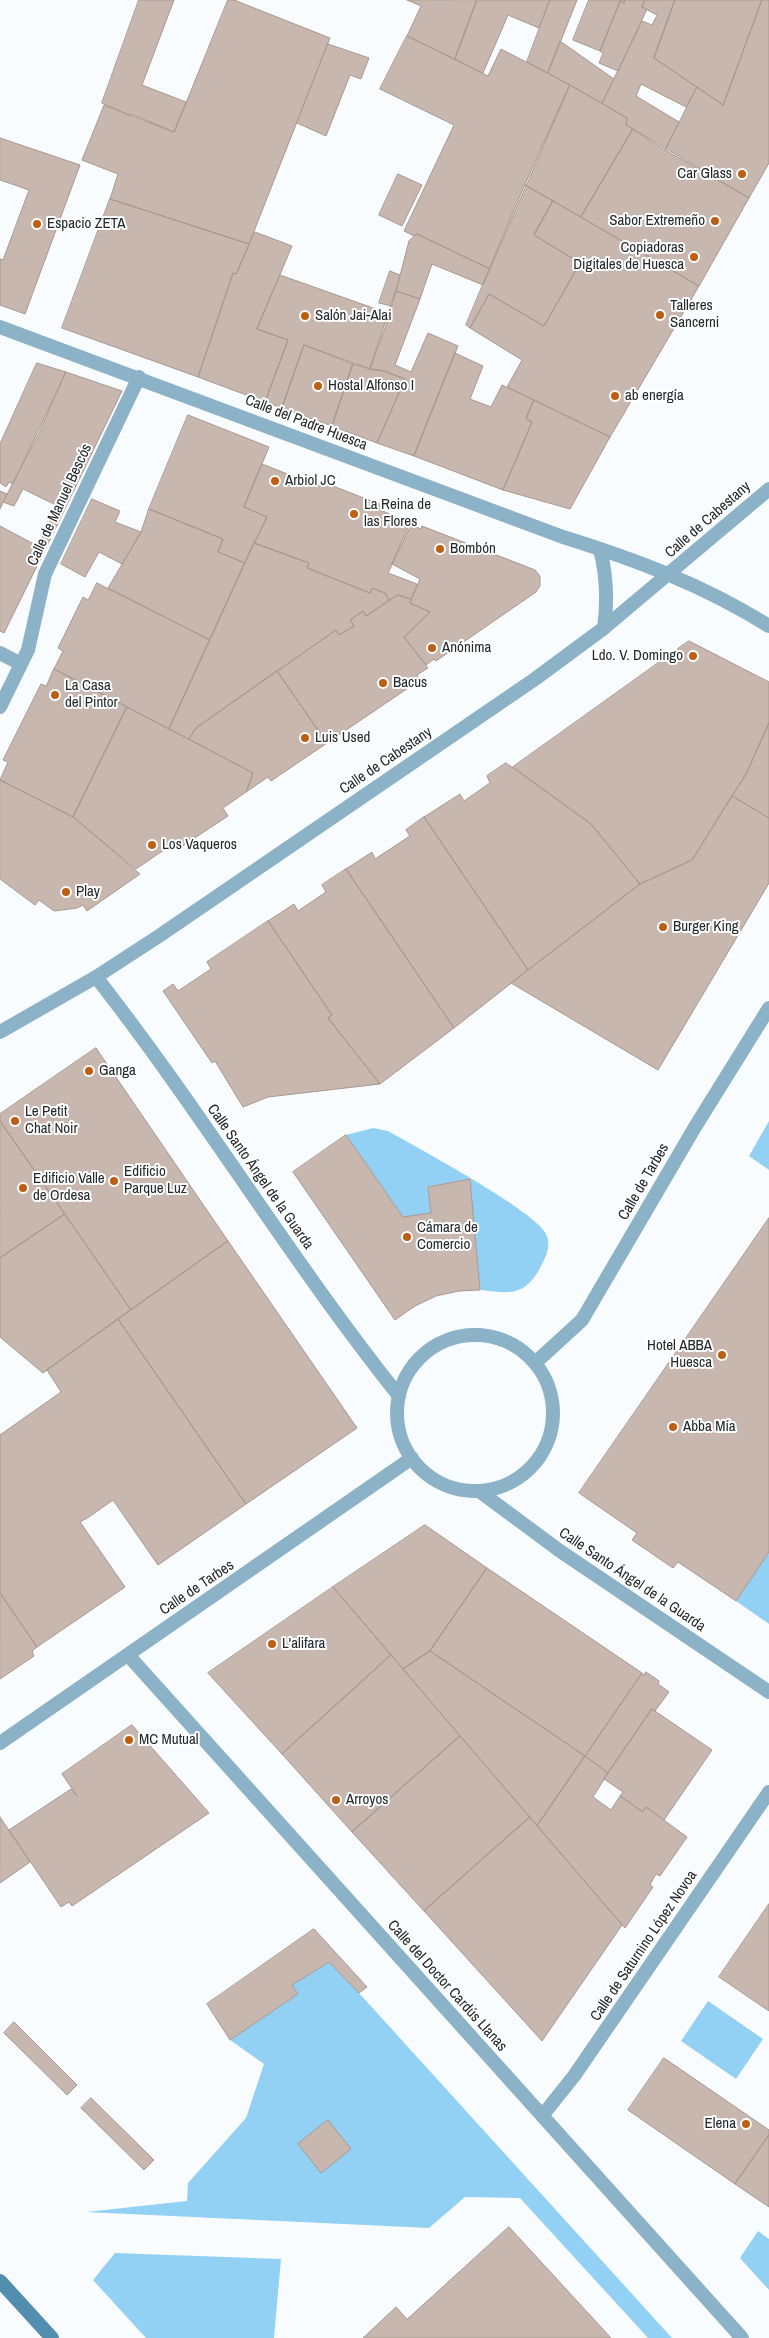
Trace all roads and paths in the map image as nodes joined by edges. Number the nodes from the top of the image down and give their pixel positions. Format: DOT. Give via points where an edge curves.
graph roads {
  1 [pos="0,326"];
  2 [pos="139,377"];
  3 [pos="769,489"];
  4 [pos="600,549"];
  5 [pos="670,574"];
  6 [pos="769,626"];
  7 [pos="604,628"];
  8 [pos="0,653"];
  9 [pos="21,664"];
  10 [pos="0,707"];
  11 [pos="96,976"];
  12 [pos="769,1008"];
  13 [pos="0,1032"];
  14 [pos="535,1363"];
  15 [pos="399,1396"];
  16 [pos="412,1458"];
  17 [pos="479,1491"];
  18 [pos="128,1655"];
  19 [pos="769,1692"];
  20 [pos="0,1744"];
  21 [pos="769,1792"];
  22 [pos="542,2116"];
  23 [pos="0,2281"];
  24 [pos="52,2338"];
  25 [pos="742,2338"];
  1 -- 2 [label="street, Calle del Padre Huesca"];
  2 -- 4 [label="street, Calle del Padre Huesca" via="563,538"];
  2 -- 9 [label="street, Calle de Manuel Bescós" via="44,574 28,650"];
  3 -- 5 [label="street, Calle de Cabestany"];
  4 -- 5 [label="street, Calle del Padre Huesca"];
  4 -- 7 [label="street" via="607,574"];
  5 -- 6 [label="street, Calle del Padre Huesca" via="731,603"];
  5 -- 7 [label="street, Calle de Cabestany"];
  7 -- 11 [label="street, Calle de Cabestany" via="511,696"];
  8 -- 9 [label="street"];
  9 -- 10 [label="street, Calle de Manuel Bescós"];
  11 -- 13 [label="street, Calle de Cabestany"];
  11 -- 15 [label="street, Calle Santo Ángel de la Guarda" via="138,1030 348,1332"];
  12 -- 14 [label="street, Calle de Tarbes" via="582,1320"];
  14 -- 15 [label="street" via="519,1348 499,1338 478,1334 457,1337 437,1344 420,1358 407,1375"];
  14 -- 17 [label="street" via="546,1380 552,1399 553,1419 548,1441 537,1460 521,1476 501,1486"];
  15 -- 16 [label="street" via="398,1428"];
  16 -- 17 [label="street" via="434,1480 463,1490"];
  16 -- 18 [label="street, Calle de Tarbes"];
  17 -- 19 [label="street, Calle Santo Ángel de la Guarda" via="560,1552"];
  18 -- 20 [label="street, Calle de Tarbes"];
  18 -- 22 [label="street, Calle del Doctor Cardús Llanas"];
  21 -- 22 [label="street, Calle de Saturnino López Novoa" via="574,2076"];
  22 -- 25 [label="street, Calle del Doctor Cardús Llanas"];
  23 -- 24 [label="main road"];
}
